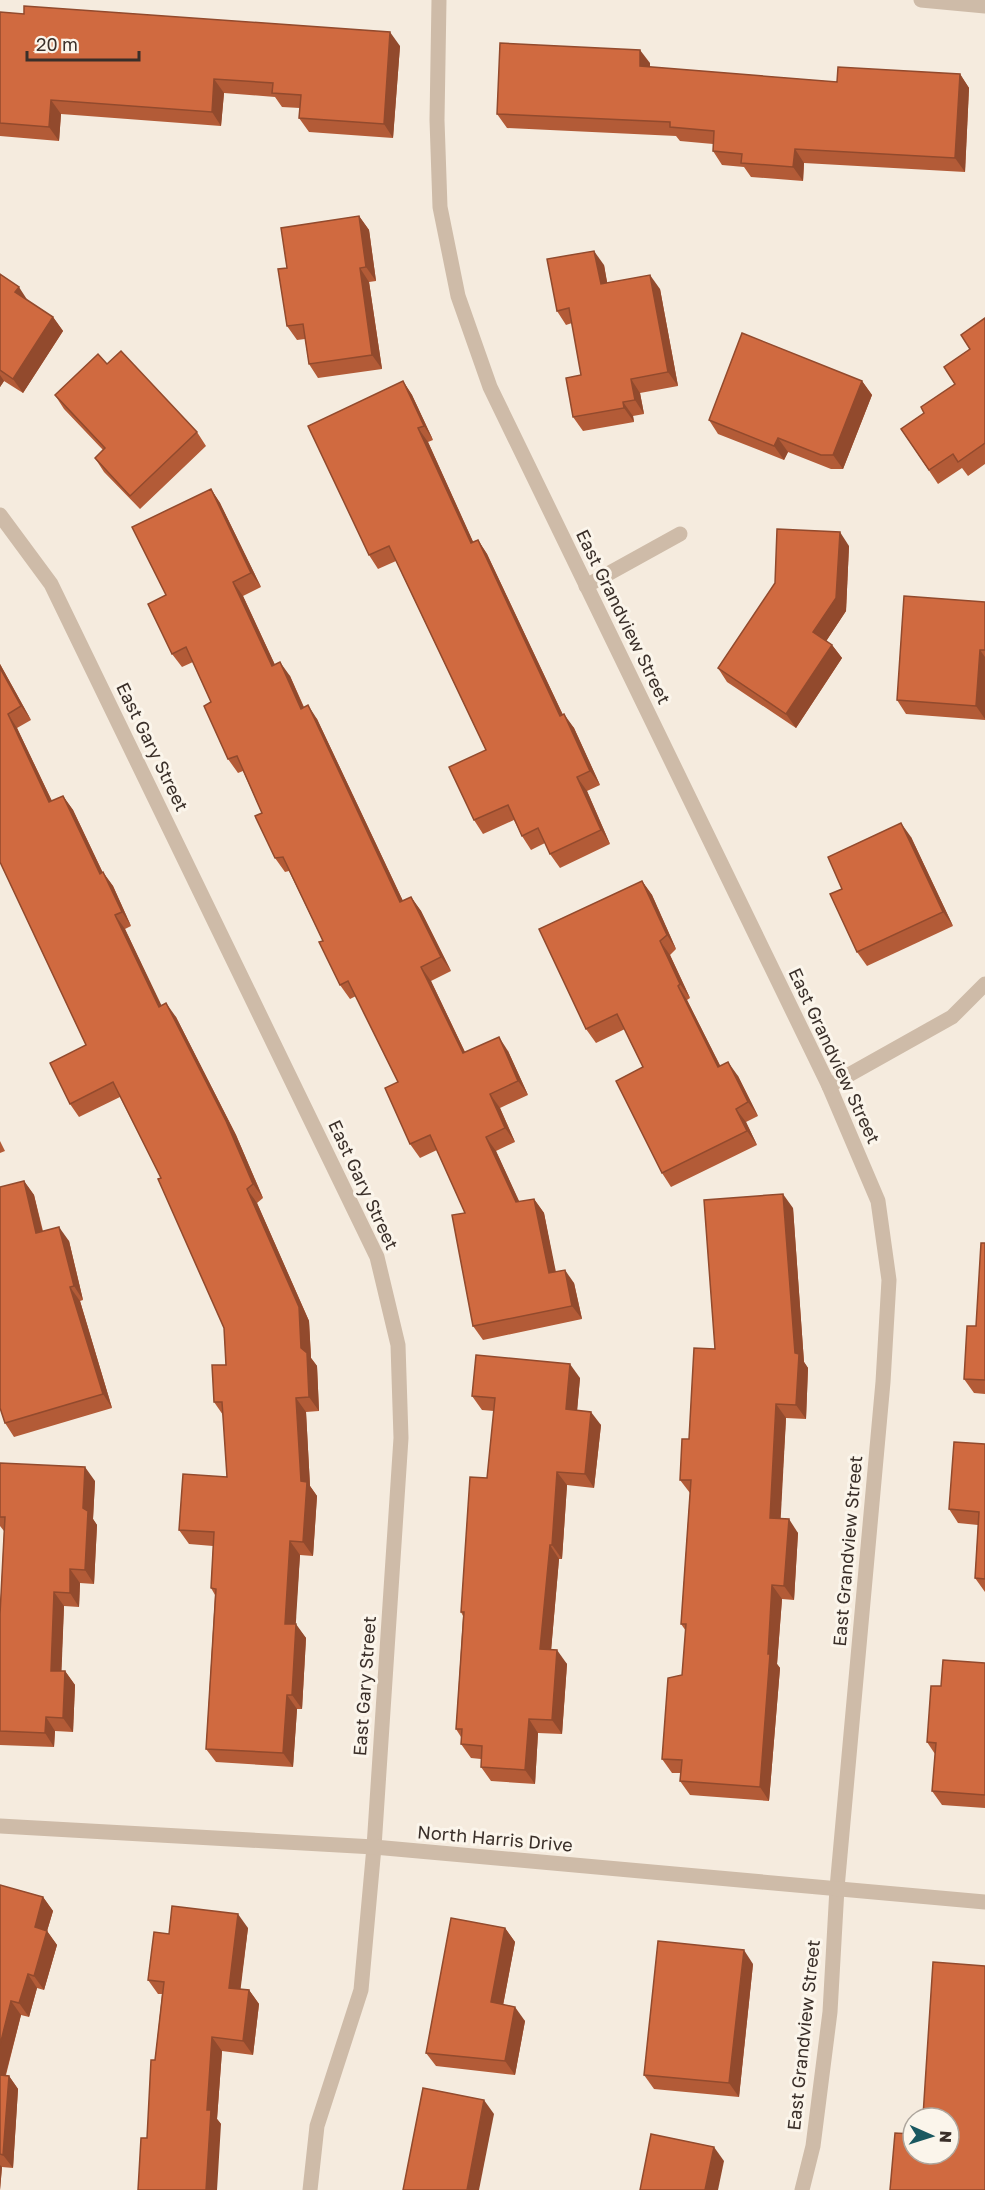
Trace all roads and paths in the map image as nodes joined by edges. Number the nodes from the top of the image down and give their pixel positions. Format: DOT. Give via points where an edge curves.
graph roads {
  1 [pos="439,0"];
  2 [pos="921,0"];
  3 [pos="985,6"];
  4 [pos="0,515"];
  5 [pos="680,534"];
  6 [pos="586,586"];
  7 [pos="985,984"];
  8 [pos="829,1086"];
  9 [pos="0,1826"];
  10 [pos="374,1847"];
  11 [pos="837,1888"];
  12 [pos="985,1902"];
  13 [pos="310,2190"];
  14 [pos="802,2190"];
  1 -- 6 [label="street, East Grandview Street" via="437,120 441,207 458,296 490,387"];
  2 -- 3 [label="street"];
  4 -- 10 [label="street, East Gary Street" via="51,584 377,1257 398,1345 401,1438"];
  5 -- 6 [label="street"];
  6 -- 8 [label="street, East Grandview Street"];
  7 -- 8 [label="street" via="952,1017"];
  8 -- 11 [label="street, East Grandview Street" via="878,1201 889,1281"];
  9 -- 10 [label="street, North Harris Drive"];
  10 -- 11 [label="street, North Harris Drive"];
  10 -- 13 [label="street, East Gary Street" via="361,1990 317,2126"];
  11 -- 12 [label="street, North Harris Drive"];
  11 -- 14 [label="street, East Grandview Street" via="830,2012 813,2146"];
}
